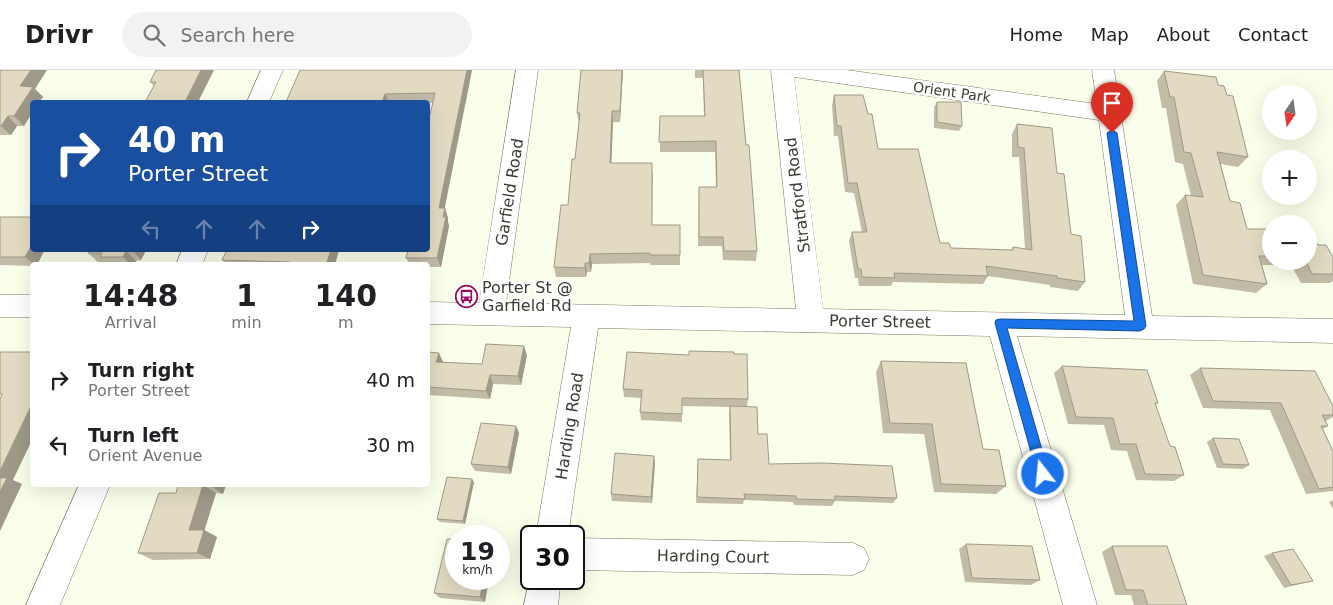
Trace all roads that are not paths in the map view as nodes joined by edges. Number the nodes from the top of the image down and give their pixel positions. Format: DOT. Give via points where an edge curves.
graph roads {
  1 [pos="272,70"];
  2 [pos="527,70"];
  3 [pos="782,70"];
  4 [pos="794,70"];
  5 [pos="1103,70"];
  6 [pos="259,100"];
  7 [pos="1109,114"];
  8 [pos="0,306"];
  9 [pos="30,306"];
  10 [pos="430,313"];
  11 [pos="490,314"];
  12 [pos="586,316"];
  13 [pos="811,320"];
  14 [pos="1000,323"];
  15 [pos="1140,326"];
  16 [pos="1330,334"];
  17 [pos="94,487"];
  18 [pos="554,525"];
  19 [pos="585,554"];
  20 [pos="853,559"];
  21 [pos="543,590"];
  22 [pos="43,605"];
  23 [pos="541,605"];
  24 [pos="1080,605"];
  1 -- 6 [label="street"];
  2 -- 11 [label="street, Garfield Road"];
  3 -- 13 [label="street, Stratford Road"];
  4 -- 7 [label="street, Orient Park"];
  5 -- 7 [label="street"];
  7 -- 15 [label="street"];
  8 -- 9 [label="street"];
  10 -- 11 [label="street, Porter Street"];
  11 -- 12 [label="street, Porter Street"];
  12 -- 13 [label="street, Porter Street"];
  12 -- 18 [label="street, Harding Road"];
  13 -- 14 [label="street, Porter Street"];
  14 -- 15 [label="street, Porter Street"];
  14 -- 24 [label="street"];
  15 -- 16 [label="street, Porter Street"];
  17 -- 22 [label="street"];
  19 -- 20 [label="street, Harding Court"];
  21 -- 23 [label="street"];
}
